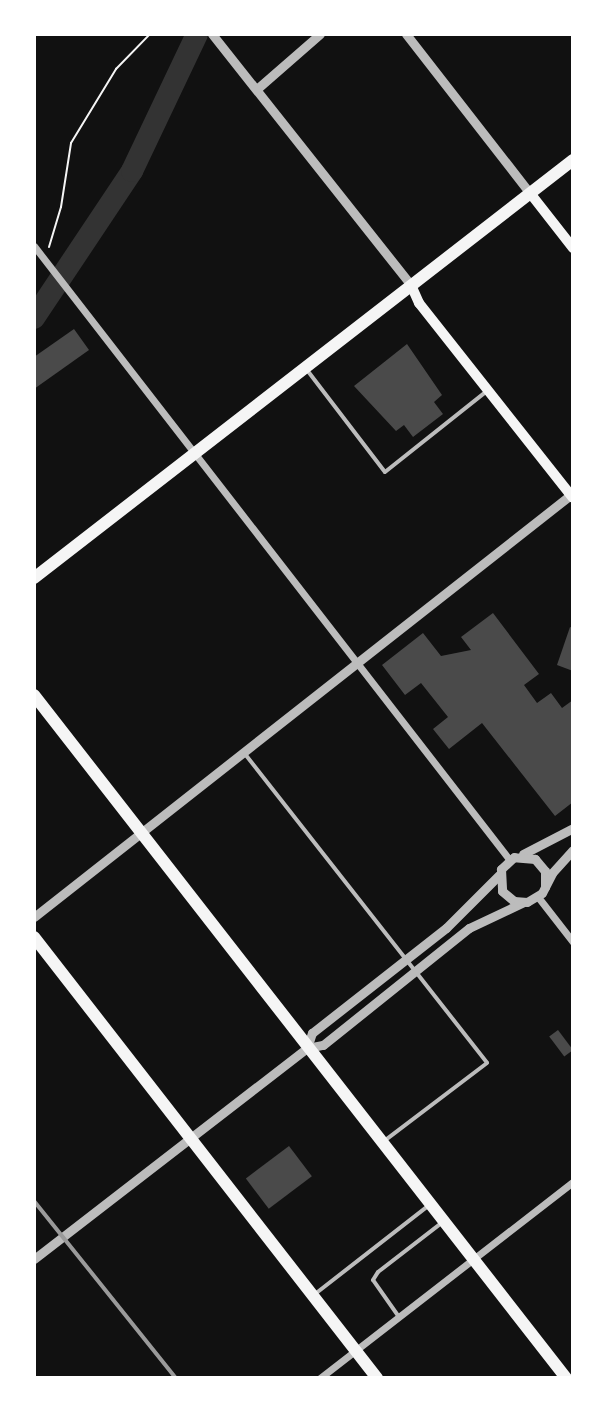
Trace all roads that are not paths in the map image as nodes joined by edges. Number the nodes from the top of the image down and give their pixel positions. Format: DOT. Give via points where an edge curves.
graph roads {
  1 [pos="212,34"];
  2 [pos="320,34"];
  3 [pos="406,34"];
  4 [pos="258,88"];
  5 [pos="573,160"];
  6 [pos="530,193"];
  7 [pos="35,248"];
  8 [pos="573,248"];
  9 [pos="411,285"];
  10 [pos="306,368"];
  11 [pos="487,391"];
  12 [pos="195,453"];
  13 [pos="572,495"];
  14 [pos="34,578"];
  15 [pos="355,662"];
  16 [pos="34,695"];
  17 [pos="244,752"];
  18 [pos="573,828"];
  19 [pos="140,834"];
  20 [pos="573,850"];
  21 [pos="519,855"];
  22 [pos="509,859"];
  23 [pos="499,875"];
  24 [pos="545,887"];
  25 [pos="538,897"];
  26 [pos="522,903"];
  27 [pos="34,917"];
  28 [pos="34,937"];
  29 [pos="573,942"];
  30 [pos="407,959"];
  31 [pos="416,970"];
  32 [pos="307,1048"];
  33 [pos="190,1138"];
  34 [pos="381,1143"];
  35 [pos="573,1182"];
  36 [pos="429,1205"];
  37 [pos="443,1222"];
  38 [pos="34,1259"];
  39 [pos="473,1259"];
  40 [pos="313,1295"];
  41 [pos="399,1317"];
  42 [pos="356,1350"];
  43 [pos="320,1378"];
  44 [pos="377,1378"];
  45 [pos="566,1378"];
  1 -- 4 [label="street"];
  2 -- 4 [label="street"];
  3 -- 6 [label="street"];
  4 -- 9 [label="street"];
  5 -- 6 [label="main road"];
  6 -- 8 [label="main road"];
  6 -- 9 [label="main road"];
  7 -- 12 [label="street"];
  9 -- 10 [label="main road"];
  9 -- 11 [label="main road"];
  10 -- 11 [label="lane" via="385,472"];
  10 -- 12 [label="main road"];
  11 -- 13 [label="main road"];
  12 -- 14 [label="main road"];
  12 -- 15 [label="street"];
  13 -- 15 [label="street"];
  15 -- 17 [label="street"];
  15 -- 22 [label="street"];
  16 -- 19 [label="main road"];
  17 -- 19 [label="street"];
  17 -- 30 [label="lane"];
  18 -- 21 [label="street"];
  19 -- 27 [label="street"];
  19 -- 32 [label="main road"];
  20 -- 24 [label="street"];
  21 -- 22 [label="street"];
  21 -- 24 [label="street" via="541,864"];
  22 -- 23 [label="street"];
  23 -- 26 [label="street" via="507,897"];
  23 -- 30 [label="street" via="467,910"];
  24 -- 25 [label="street"];
  25 -- 26 [label="street"];
  25 -- 29 [label="street"];
  26 -- 31 [label="street" via="469,928"];
  28 -- 33 [label="main road"];
  30 -- 31 [label="lane"];
  30 -- 32 [label="street" via="312,1033"];
  31 -- 32 [label="street" via="323,1045"];
  31 -- 34 [label="lane" via="487,1063"];
  32 -- 33 [label="street"];
  32 -- 34 [label="main road"];
  33 -- 38 [label="street"];
  33 -- 40 [label="main road"];
  34 -- 36 [label="main road"];
  35 -- 39 [label="street"];
  36 -- 37 [label="main road"];
  36 -- 40 [label="lane"];
  37 -- 39 [label="main road"];
  37 -- 41 [label="lane" via="373,1280"];
  39 -- 41 [label="street"];
  39 -- 45 [label="main road"];
  40 -- 42 [label="main road"];
  41 -- 42 [label="street"];
  42 -- 43 [label="street"];
  42 -- 44 [label="main road"];
}
